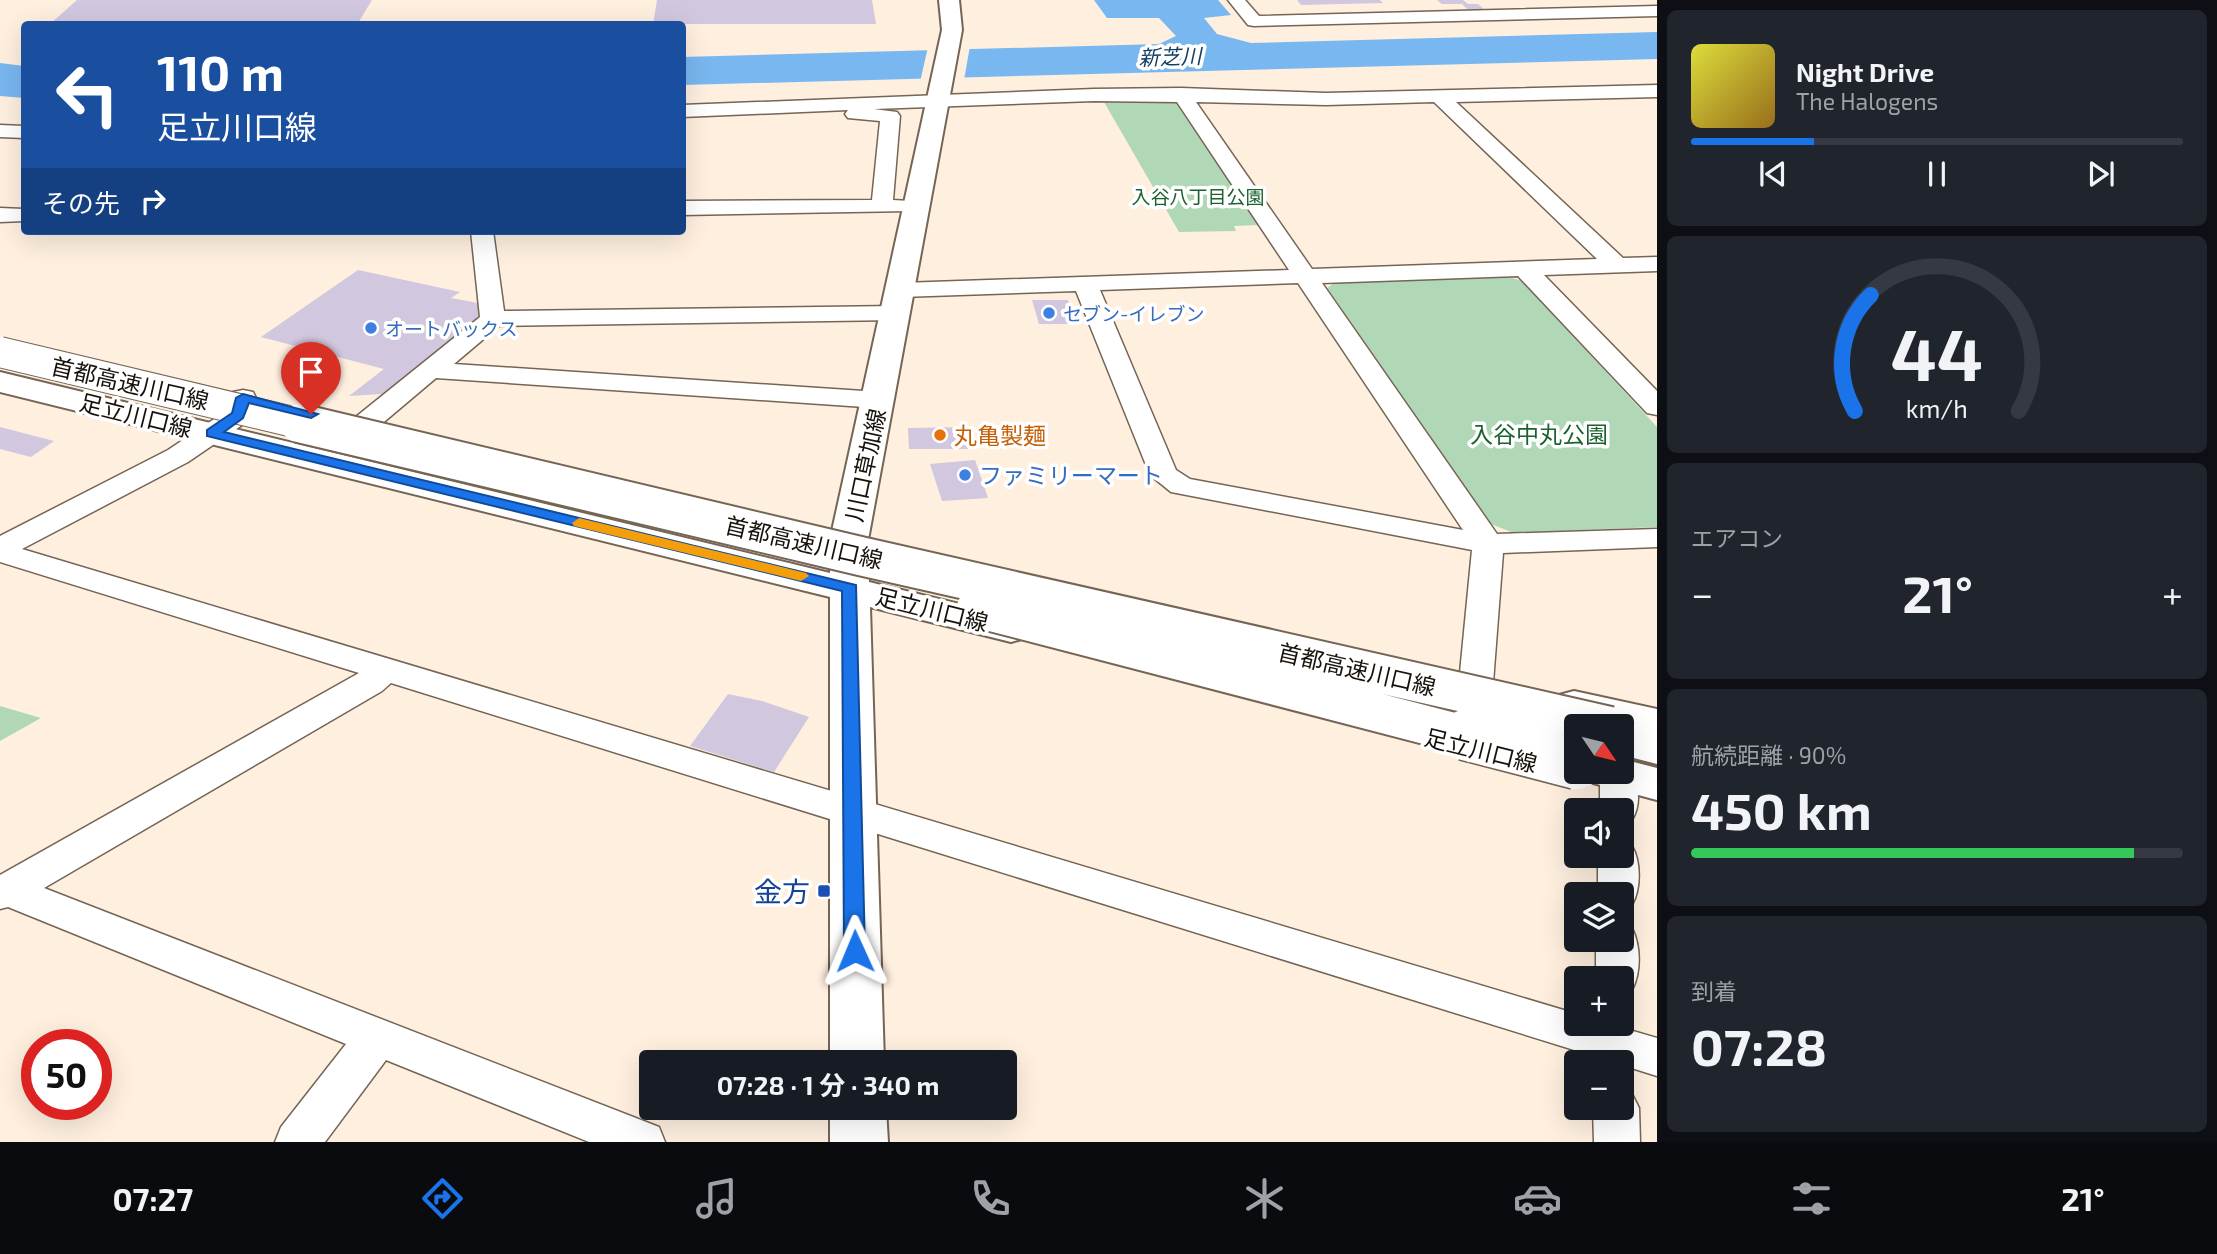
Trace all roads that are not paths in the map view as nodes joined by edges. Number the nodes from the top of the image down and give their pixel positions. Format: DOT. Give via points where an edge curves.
graph roads {
  1 [pos="950,0"];
  2 [pos="1236,0"];
  3 [pos="1546,0"];
  4 [pos="1657,11"];
  5 [pos="1564,13"];
  6 [pos="1657,91"];
  7 [pos="1181,94"];
  8 [pos="938,96"];
  9 [pos="1439,96"];
  10 [pos="686,111"];
  11 [pos="686,118"];
  12 [pos="0,131"];
  13 [pos="21,132"];
  14 [pos="882,206"];
  15 [pos="917,206"];
  16 [pos="686,208"];
  17 [pos="0,215"];
  18 [pos="21,215"];
  19 [pos="483,235"];
  20 [pos="1657,264"];
  21 [pos="1618,266"];
  22 [pos="1525,269"];
  23 [pos="1306,276"];
  24 [pos="1084,284"];
  25 [pos="898,302"];
  26 [pos="493,318"];
  27 [pos="0,340"];
  28 [pos="0,352"];
  29 [pos="0,369"];
  30 [pos="430,370"];
  31 [pos="0,382"];
  32 [pos="243,398"];
  33 [pos="879,400"];
  34 [pos="1657,407"];
  35 [pos="362,426"];
  36 [pos="199,430"];
  37 [pos="0,527"];
  38 [pos="1657,538"];
  39 [pos="849,540"];
  40 [pos="1488,544"];
  41 [pos="0,550"];
  42 [pos="850,588"];
  43 [pos="1233,628"];
  44 [pos="383,671"];
  45 [pos="1476,683"];
  46 [pos="1223,684"];
  47 [pos="1564,716"];
  48 [pos="1657,724"];
  49 [pos="1521,726"];
  50 [pos="1564,728"];
  51 [pos="1634,732"];
  52 [pos="1657,737"];
  53 [pos="1634,743"];
  54 [pos="1564,744"];
  55 [pos="1657,749"];
  56 [pos="1564,761"];
  57 [pos="1564,765"];
  58 [pos="852,812"];
  59 [pos="4,892"];
  60 [pos="377,1037"];
  61 [pos="1616,1044"];
  62 [pos="857,1050"];
  63 [pos="1657,1058"];
  64 [pos="858,1120"];
  65 [pos="1616,1120"];
  66 [pos="298,1142"];
  67 [pos="642,1142"];
  68 [pos="859,1142"];
  69 [pos="1616,1142"];
  1 -- 8 [label="main road, 川口草加線" via="950,37"];
  2 -- 5 [label="street" via="1254,21"];
  3 -- 5 [label="street"];
  4 -- 5 [label="street"];
  6 -- 9 [label="street"];
  7 -- 8 [label="street"];
  7 -- 9 [label="street" via="1326,99"];
  7 -- 23 [label="street"];
  8 -- 10 [label="street"];
  8 -- 15 [label="main road, 川口草加線"];
  9 -- 21 [label="street"];
  11 -- 14 [label="street" via="890,116"];
  12 -- 13 [label="street"];
  14 -- 15 [label="street"];
  14 -- 16 [label="street"];
  15 -- 25 [label="main road, 川口草加線"];
  17 -- 18 [label="street"];
  19 -- 26 [label="street"];
  20 -- 21 [label="street"];
  21 -- 22 [label="street"];
  22 -- 23 [label="street"];
  22 -- 34 [label="street"];
  23 -- 24 [label="street"];
  23 -- 40 [label="street"];
  24 -- 25 [label="street"];
  24 -- 40 [label="street" via="1170,481"];
  25 -- 26 [label="street"];
  25 -- 33 [label="main road, 川口草加線"];
  26 -- 30 [label="street"];
  27 -- 32 [label="main road, 足立川口線"];
  28 -- 47 [label="main road, 首都高速川口線, bridge" via="860,556"];
  29 -- 56 [label="main road, 首都高速川口線, bridge" via="864,579"];
  30 -- 33 [label="street"];
  30 -- 35 [label="street"];
  31 -- 36 [label="main road, 足立川口線"];
  32 -- 35 [label="main road, 足立川口線"];
  32 -- 36 [label="street" via="238,415"];
  33 -- 39 [label="main road, 川口草加線"];
  35 -- 39 [label="main road, 足立川口線"];
  36 -- 37 [label="street" via="152,449"];
  36 -- 41 [label="street" via="178,456"];
  36 -- 42 [label="main road, 足立川口線"];
  38 -- 40 [label="street"];
  39 -- 42 [label="main road, 川口草加線"];
  39 -- 43 [label="main road, 足立川口線"];
  40 -- 45 [label="street"];
  41 -- 44 [label="street"];
  42 -- 46 [label="main road, 足立川口線"];
  42 -- 58 [label="main road, 川口草加線"];
  43 -- 45 [label="main road, 足立川口線"];
  43 -- 49 [label="main road"];
  44 -- 58 [label="street"];
  44 -- 59 [label="street" via="370,683"];
  45 -- 48 [label="main road, 足立川口線"];
  46 -- 49 [label="main road"];
  46 -- 57 [label="main road, 足立川口線"];
  49 -- 50 [label="main road"];
  49 -- 54 [label="main road"];
  51 -- 52 [label="main road"];
  53 -- 55 [label="main road"];
  58 -- 61 [label="street"];
  58 -- 62 [label="main road, 川口草加線"];
  59 -- 60 [label="street"];
  60 -- 66 [label="street"];
  60 -- 67 [label="street"];
  61 -- 63 [label="street"];
  64 -- 68 [label="main road"];
  65 -- 69 [label="street"];
}
